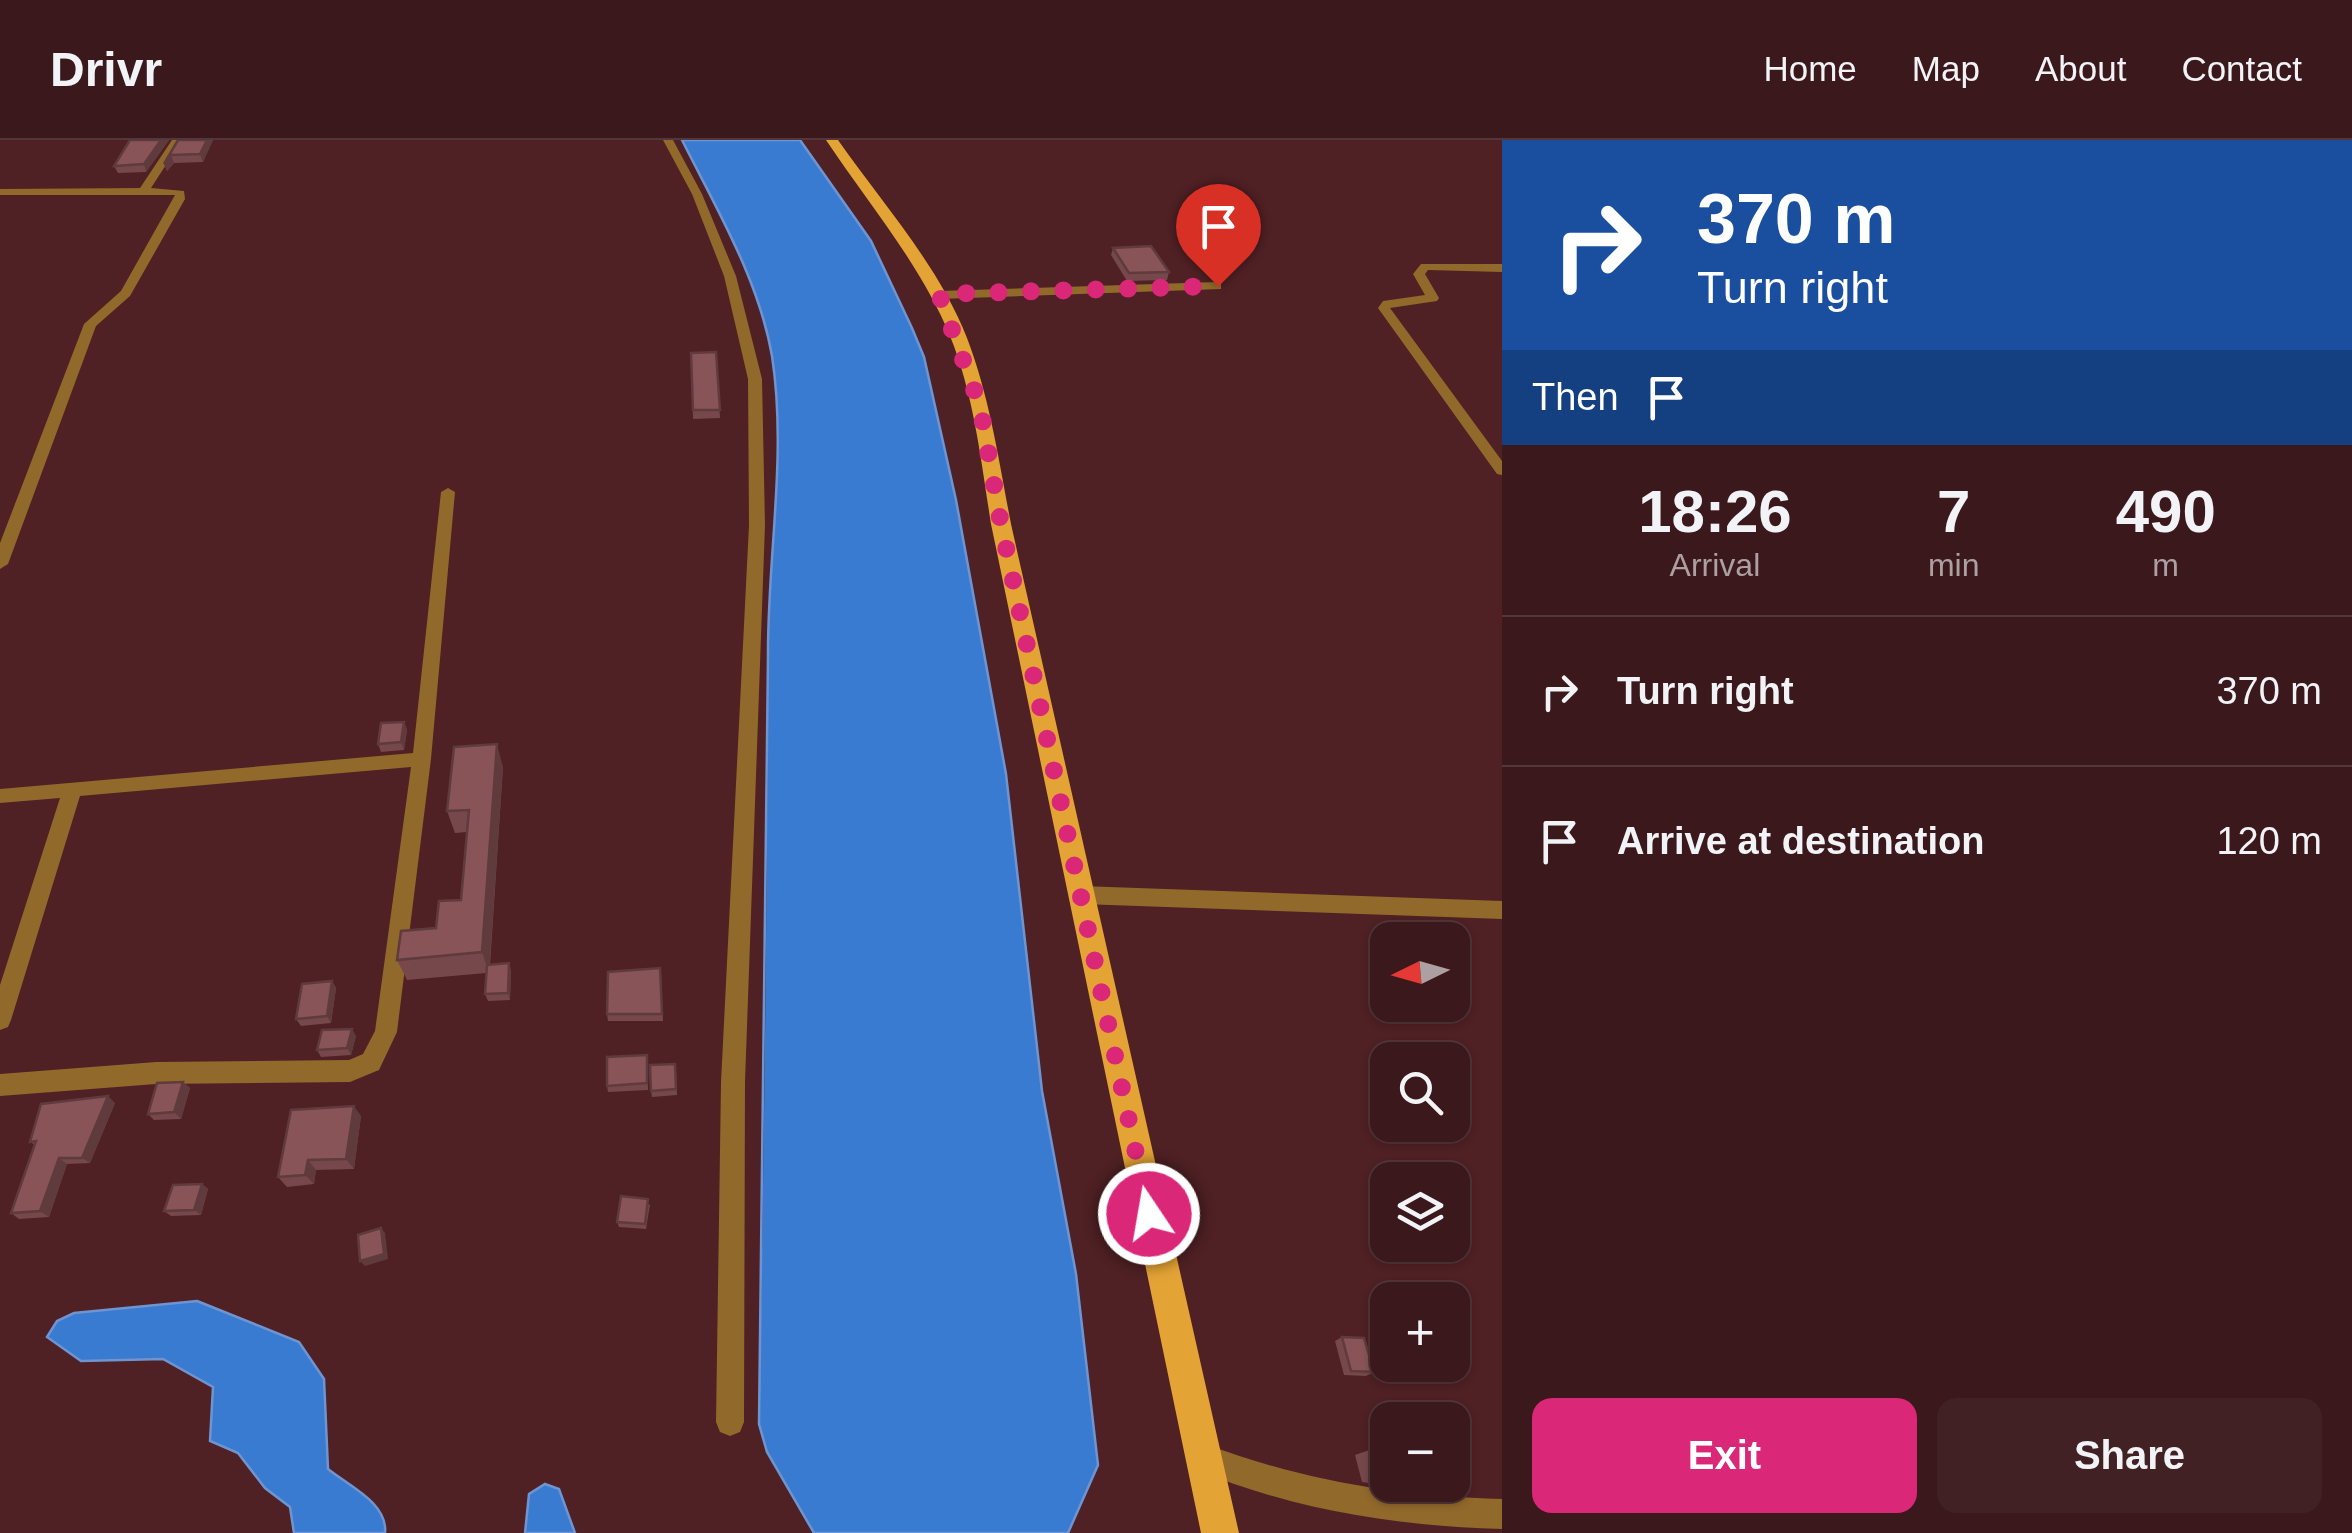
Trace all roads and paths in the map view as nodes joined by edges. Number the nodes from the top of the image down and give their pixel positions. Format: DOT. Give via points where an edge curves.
graph roads {
  1 [pos="177,140"];
  2 [pos="668,140"];
  3 [pos="832,140"];
  4 [pos="0,192"];
  5 [pos="143,192"];
  6 [pos="1502,268"];
  7 [pos="1218,286"];
  8 [pos="939,294"];
  9 [pos="1502,471"];
  10 [pos="448,492"];
  11 [pos="0,564"];
  12 [pos="422,759"];
  13 [pos="72,790"];
  14 [pos="0,796"];
  15 [pos="1080,895"];
  16 [pos="1502,910"];
  17 [pos="0,1020"];
  18 [pos="0,1085"];
  19 [pos="730,1422"];
  20 [pos="1205,1459"];
  21 [pos="1502,1514"];
  22 [pos="1218,1522"];
  1 -- 5 [label="street"];
  2 -- 19 [label="street" via="730,276 755,378 757,525 733,1082"];
  3 -- 8 [label="main road"];
  4 -- 5 [label="street"];
  5 -- 11 [label="street" via="170,191 180,199 126,293 90,324"];
  6 -- 9 [label="street" via="1425,266 1419,274 1433,298 1384,308"];
  7 -- 8 [label="street"];
  8 -- 15 [label="main road" via="980,406"];
  10 -- 12 [label="street"];
  12 -- 13 [label="street"];
  12 -- 18 [label="street" via="386,1032 371,1062 350,1071 156,1073"];
  13 -- 14 [label="street"];
  13 -- 17 [label="street"];
  15 -- 16 [label="street"];
  15 -- 20 [label="main road"];
  20 -- 21 [label="street" via="1332,1501"];
  20 -- 22 [label="main road"];
}
